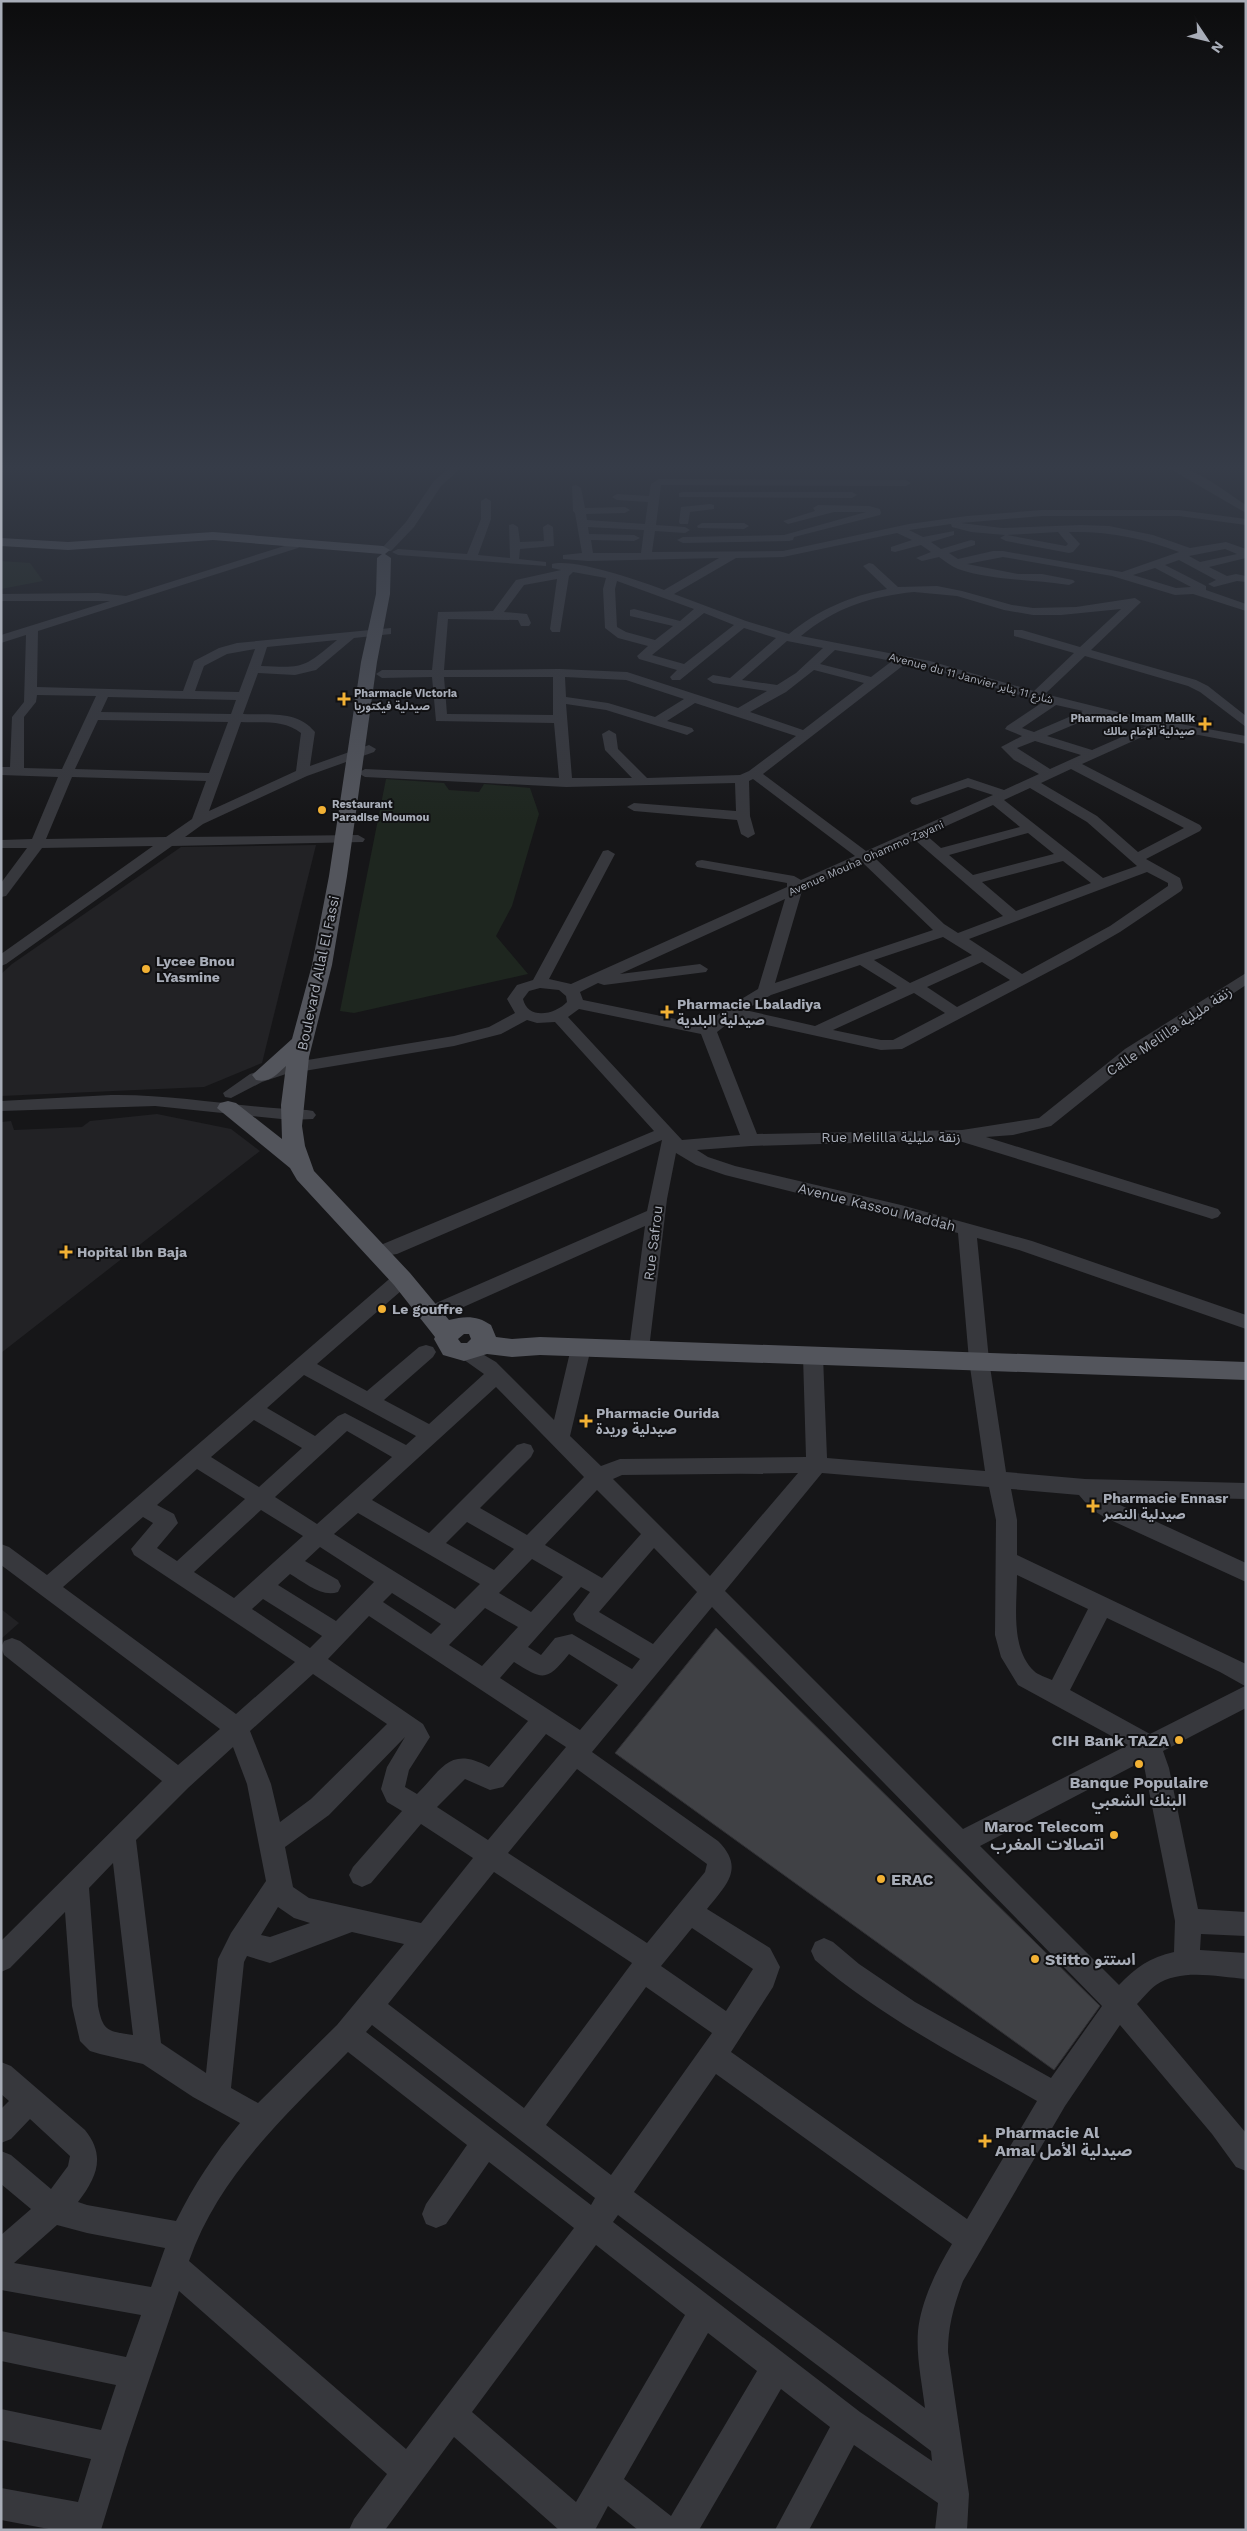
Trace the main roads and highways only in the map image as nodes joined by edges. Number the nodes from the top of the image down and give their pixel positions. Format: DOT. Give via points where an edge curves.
graph roads {
  1 [pos="385,584"];
  2 [pos="380,632"];
  3 [pos="362,751"];
  4 [pos="352,839"];
  5 [pos="303,1040"];
  6 [pos="303,1073"];
  7 [pos="263,1075"];
  8 [pos="229,1101"];
  9 [pos="299,1115"];
  10 [pos="298,1163"];
  11 [pos="476,1347"];
  12 [pos="1246,1370"];
  1 -- 2 [label="main road, Boulevard Allal El Fassi"];
  2 -- 3 [label="main road, Boulevard Allal El Fassi"];
  2 -- 3 [label="main road, Boulevard Allal El Fassi" via="382,674"];
  3 -- 4 [label="main road, Boulevard Allal El Fassi"];
  3 -- 4 [label="main road, Boulevard Allal El Fassi" via="365,773"];
  4 -- 5 [label="main road, Boulevard Allal El Fassi"];
  4 -- 6 [label="main road, Boulevard Allal El Fassi" via="349,899"];
  5 -- 6 [label="main road, Boulevard Allal El Fassi"];
  5 -- 7 [label="main road"];
  6 -- 9 [label="main road, Boulevard Allal El Fassi"];
  8 -- 10 [label="main road"];
  9 -- 10 [label="main road, Boulevard Allal El Fassi" via="292,1142"];
  9 -- 11 [label="main road, Boulevard Allal El Fassi" via="315,1161 336,1192"];
  10 -- 11 [label="main road, Boulevard Allal El Fassi" via="305,1175 402,1279"];
  11 -- 12 [label="main road" via="540,1346"];
}
